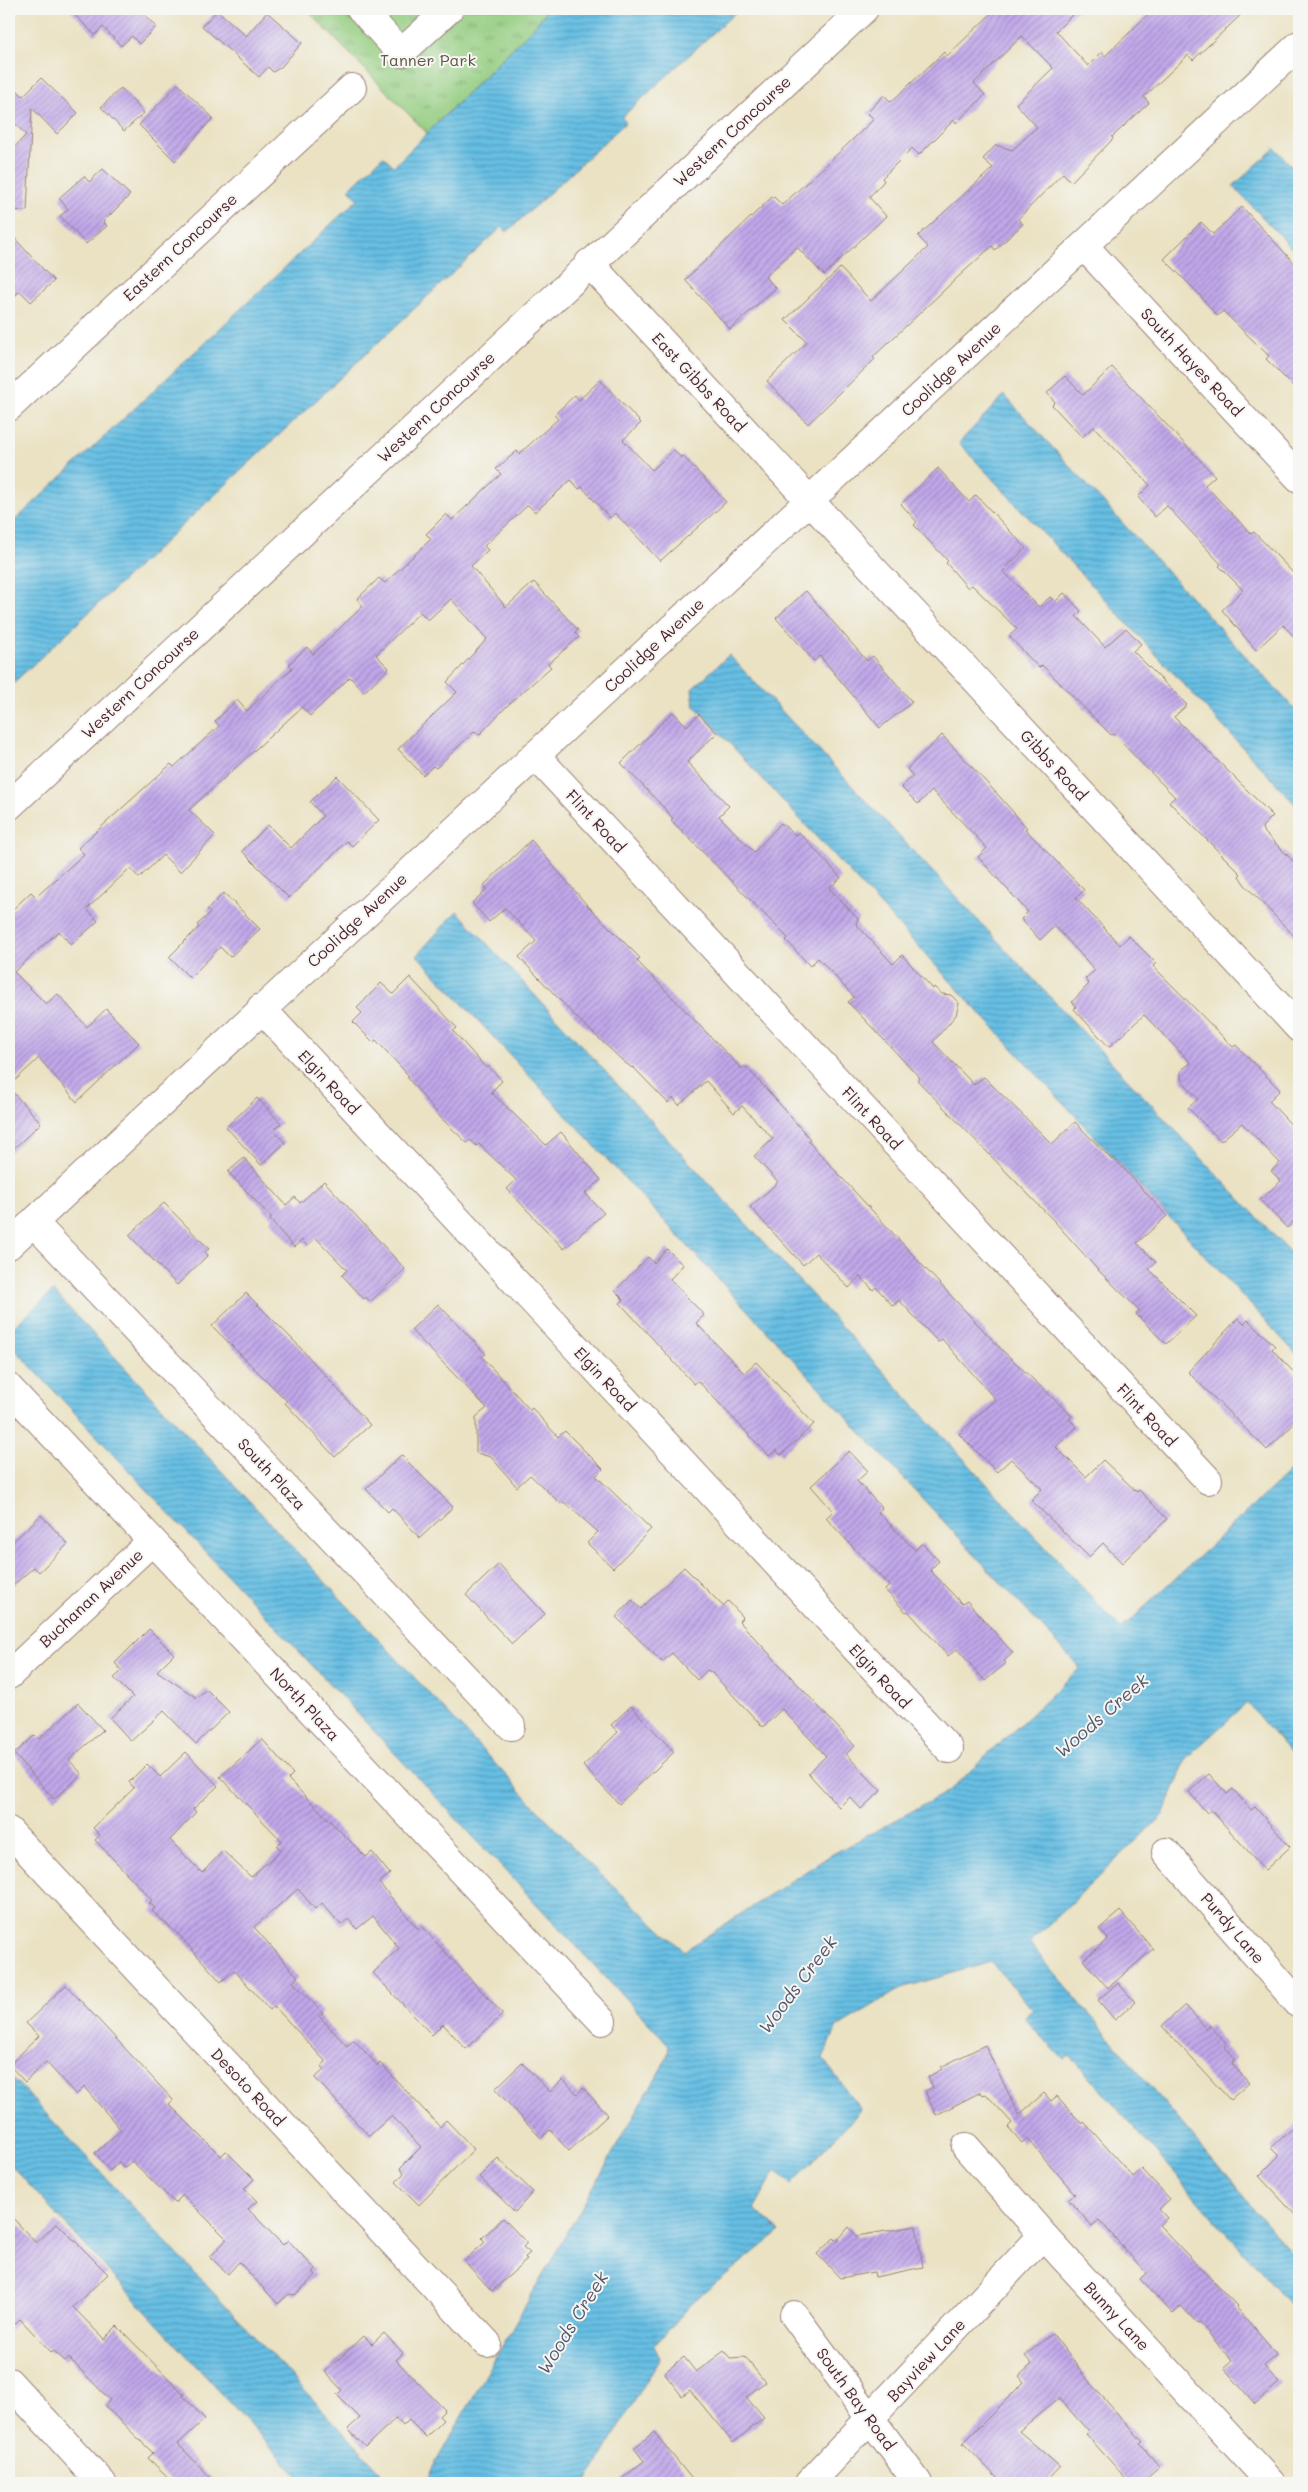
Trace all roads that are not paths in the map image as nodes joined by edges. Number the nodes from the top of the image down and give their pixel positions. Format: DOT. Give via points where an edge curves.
graph roads {
  1 [pos="361,9"];
  2 [pos="449,9"];
  3 [pos="864,9"];
  4 [pos="1299,45"];
  5 [pos="352,88"];
  6 [pos="1084,246"];
  7 [pos="589,263"];
  8 [pos="9,407"];
  9 [pos="1299,478"];
  10 [pos="809,501"];
  11 [pos="535,755"];
  12 [pos="9,806"];
  13 [pos="261,1008"];
  14 [pos="1299,1028"];
  15 [pos="33,1222"];
  16 [pos="9,1245"];
  17 [pos="9,1388"];
  18 [pos="1208,1480"];
  19 [pos="152,1541"];
  20 [pos="9,1675"];
  21 [pos="511,1726"];
  22 [pos="949,1749"];
  23 [pos="9,1831"];
  24 [pos="1166,1852"];
  25 [pos="1299,2004"];
  26 [pos="602,2021"];
  27 [pos="966,2147"];
  28 [pos="1043,2235"];
  29 [pos="794,2315"];
  30 [pos="487,2343"];
  31 [pos="9,2382"];
  32 [pos="870,2420"];
  33 [pos="1258,2479"];
  34 [pos="102,2483"];
  35 [pos="809,2483"];
  36 [pos="918,2483"];
  1 -- 2 [label="street" via="402,53"];
  3 -- 7 [label="street, Western Concourse"];
  4 -- 6 [label="street, Coolidge Avenue"];
  5 -- 8 [label="street, Eastern Concourse"];
  6 -- 9 [label="street, South Hayes Road"];
  6 -- 10 [label="street, Coolidge Avenue"];
  7 -- 10 [label="street, East Gibbs Road"];
  7 -- 12 [label="street, Western Concourse"];
  10 -- 11 [label="street, Coolidge Avenue"];
  10 -- 14 [label="street, Gibbs Road"];
  11 -- 13 [label="street, Coolidge Avenue"];
  11 -- 18 [label="street, Flint Road"];
  13 -- 15 [label="street, Coolidge Avenue"];
  13 -- 22 [label="street, Elgin Road"];
  15 -- 16 [label="street, Coolidge Avenue"];
  15 -- 21 [label="street, South Plaza"];
  17 -- 19 [label="street, North Plaza"];
  19 -- 20 [label="street, Buchanan Avenue"];
  19 -- 26 [label="street, North Plaza"];
  23 -- 30 [label="street, Desoto Road"];
  24 -- 25 [label="street, Purdy Lane"];
  27 -- 28 [label="street, Bunny Lane"];
  28 -- 32 [label="street, Bayview Lane"];
  28 -- 33 [label="street, Bunny Lane"];
  29 -- 32 [label="street, South Bay Road"];
  31 -- 34 [label="street"];
  32 -- 35 [label="street, Bayview Lane"];
  32 -- 36 [label="street, South Bay Road"];
}
